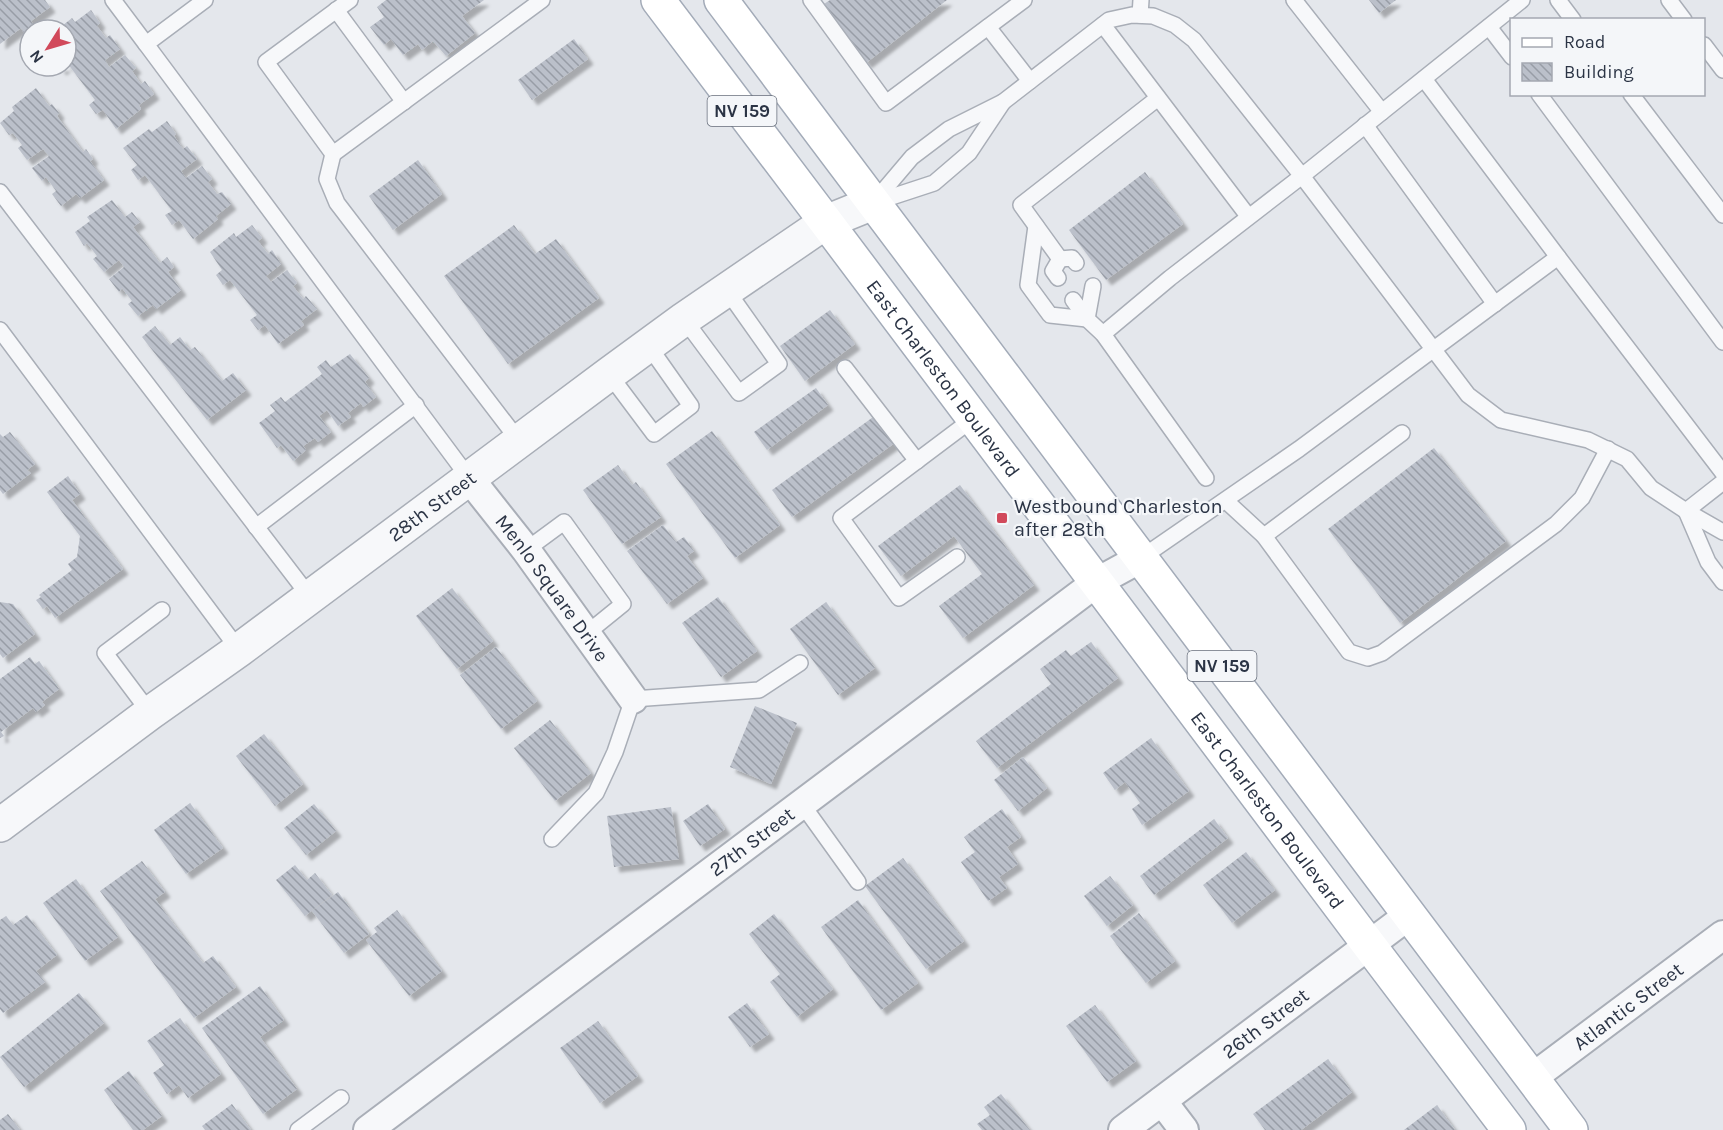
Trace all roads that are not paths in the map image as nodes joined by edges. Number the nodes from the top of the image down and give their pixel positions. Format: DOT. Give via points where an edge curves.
graph roads {
  1 [pos="113,0"];
  2 [pos="205,0"];
  3 [pos="350,0"];
  4 [pos="542,0"];
  5 [pos="658,0"];
  6 [pos="721,0"];
  7 [pos="811,0"];
  8 [pos="1024,0"];
  9 [pos="1294,0"];
  10 [pos="1522,0"];
  11 [pos="1558,0"];
  12 [pos="1669,0"];
  13 [pos="1141,8"];
  14 [pos="336,10"];
  15 [pos="1572,18"];
  16 [pos="1682,18"];
  17 [pos="1103,25"];
  18 [pos="988,27"];
  19 [pos="1489,27"];
  20 [pos="146,44"];
  21 [pos="1705,46"];
  22 [pos="1510,54"];
  23 [pos="1723,70"];
  24 [pos="1424,79"];
  25 [pos="1030,81"];
  26 [pos="1540,96"];
  27 [pos="1633,96"];
  28 [pos="1158,98"];
  29 [pos="404,102"];
  30 [pos="1003,102"];
  31 [pos="1382,112"];
  32 [pos="1365,126"];
  33 [pos="333,154"];
  34 [pos="1302,176"];
  35 [pos="0,192"];
  36 [pos="873,203"];
  37 [pos="1723,214"];
  38 [pos="1248,216"];
  39 [pos="826,222"];
  40 [pos="1036,226"];
  41 [pos="1558,257"];
  42 [pos="1060,259"];
  43 [pos="1076,263"];
  44 [pos="1058,278"];
  45 [pos="1093,286"];
  46 [pos="726,289"];
  47 [pos="1073,300"];
  48 [pos="1496,304"];
  49 [pos="684,319"];
  50 [pos="1087,319"];
  51 [pos="0,330"];
  52 [pos="1103,334"];
  53 [pos="1723,342"];
  54 [pos="648,345"];
  55 [pos="1433,350"];
  56 [pos="845,368"];
  57 [pos="609,374"];
  58 [pos="416,405"];
  59 [pos="974,418"];
  60 [pos="1402,433"];
  61 [pos="519,441"];
  62 [pos="1608,449"];
  63 [pos="917,461"];
  64 [pos="1723,472"];
  65 [pos="469,478"];
  66 [pos="1206,478"];
  67 [pos="1723,482"];
  68 [pos="1226,501"];
  69 [pos="1686,511"];
  70 [pos="255,527"];
  71 [pos="1723,532"];
  72 [pos="1264,536"];
  73 [pos="526,550"];
  74 [pos="957,557"];
  75 [pos="1141,558"];
  76 [pos="1097,582"];
  77 [pos="1723,582"];
  78 [pos="310,597"];
  79 [pos="162,610"];
  80 [pos="586,634"];
  81 [pos="239,650"];
  82 [pos="800,663"];
  83 [pos="633,699"];
  84 [pos="150,713"];
  85 [pos="802,804"];
  86 [pos="0,825"];
  87 [pos="552,839"];
  88 [pos="858,882"];
  89 [pos="1409,915"];
  90 [pos="1723,935"];
  91 [pos="1369,945"];
  92 [pos="1533,1078"];
  93 [pos="341,1098"];
  94 [pos="1162,1101"];
  95 [pos="315,1125"];
  96 [pos="298,1130"];
  97 [pos="368,1130"];
  98 [pos="1123,1130"];
  99 [pos="1184,1130"];
  100 [pos="1509,1130"];
  101 [pos="1571,1130"];
  1 -- 20 [label="lane"];
  2 -- 20 [label="lane"];
  3 -- 14 [label="lane"];
  4 -- 29 [label="lane"];
  5 -- 39 [label="main road, East Charleston Boulevard / NV 159"];
  6 -- 36 [label="main road, NV 159"];
  7 -- 18 [label="lane" via="886,103"];
  8 -- 18 [label="lane"];
  9 -- 31 [label="lane"];
  10 -- 19 [label="lane"];
  11 -- 15 [label="lane"];
  12 -- 16 [label="lane"];
  13 -- 17 [label="lane"];
  13 -- 34 [label="lane" via="1175,25 1194,40"];
  14 -- 29 [label="lane"];
  14 -- 33 [label="lane" via="266,62"];
  17 -- 25 [label="lane"];
  17 -- 28 [label="lane"];
  18 -- 25 [label="lane"];
  19 -- 22 [label="lane"];
  19 -- 24 [label="lane"];
  20 -- 58 [label="lane"];
  21 -- 23 [label="lane"];
  24 -- 31 [label="lane"];
  24 -- 41 [label="lane"];
  25 -- 30 [label="lane"];
  26 -- 53 [label="lane"];
  27 -- 37 [label="lane"];
  28 -- 38 [label="lane"];
  28 -- 40 [label="lane" via="1021,205"];
  29 -- 33 [label="lane"];
  30 -- 36 [label="lane" via="948,129 916,153"];
  30 -- 36 [label="lane" via="969,153 934,183"];
  31 -- 32 [label="lane"];
  32 -- 34 [label="lane"];
  32 -- 48 [label="lane"];
  33 -- 61 [label="lane" via="327,179 337,203"];
  34 -- 38 [label="lane"];
  34 -- 55 [label="lane"];
  35 -- 70 [label="lane"];
  36 -- 39 [label="street, 28th Street"];
  36 -- 75 [label="main road, NV 159"];
  38 -- 52 [label="lane"];
  39 -- 46 [label="street, 28th Street"];
  39 -- 59 [label="main road, East Charleston Boulevard / NV 159"];
  40 -- 42 [label="lane"];
  40 -- 50 [label="lane" via="1028,285 1050,315"];
  41 -- 48 [label="lane"];
  41 -- 64 [label="lane"];
  42 -- 43 [label="lane" via="1072,258"];
  42 -- 44 [label="lane" via="1053,271"];
  45 -- 50 [label="lane"];
  46 -- 49 [label="street, 28th Street"];
  46 -- 49 [label="lane" via="779,364 739,393"];
  47 -- 50 [label="lane"];
  48 -- 55 [label="lane"];
  49 -- 54 [label="street, 28th Street"];
  50 -- 52 [label="lane"];
  51 -- 81 [label="lane"];
  52 -- 66 [label="lane"];
  54 -- 57 [label="street, 28th Street"];
  54 -- 57 [label="lane" via="691,406 654,434"];
  55 -- 62 [label="lane" via="1468,395 1502,420 1588,440"];
  55 -- 68 [label="lane"];
  56 -- 63 [label="lane"];
  57 -- 61 [label="street, 28th Street"];
  58 -- 65 [label="lane"];
  58 -- 70 [label="lane"];
  59 -- 63 [label="lane"];
  59 -- 76 [label="main road, East Charleston Boulevard / NV 159"];
  60 -- 72 [label="lane"];
  61 -- 65 [label="street, 28th Street"];
  62 -- 69 [label="lane" via="1627,459 1652,488"];
  62 -- 72 [label="lane" via="1582,498 1556,524 1382,653 1368,658 1349,652"];
  63 -- 74 [label="lane" via="841,518 899,598"];
  65 -- 73 [label="street, Menlo Square Drive"];
  65 -- 78 [label="street, 28th Street"];
  67 -- 69 [label="lane"];
  68 -- 72 [label="lane"];
  68 -- 75 [label="lane"];
  69 -- 71 [label="lane"];
  69 -- 77 [label="lane" via="1708,562"];
  70 -- 78 [label="lane"];
  73 -- 80 [label="street, Menlo Square Drive"];
  73 -- 80 [label="lane" via="564,522 622,603"];
  75 -- 76 [label="street, 27th Street"];
  75 -- 89 [label="main road, NV 159"];
  76 -- 85 [label="street, 27th Street"];
  76 -- 91 [label="main road, East Charleston Boulevard / NV 159"];
  78 -- 81 [label="street, 28th Street"];
  79 -- 84 [label="lane" via="105,653"];
  80 -- 83 [label="street, Menlo Square Drive"];
  81 -- 84 [label="street, 28th Street"];
  82 -- 83 [label="lane" via="759,690"];
  83 -- 87 [label="lane" via="596,793"];
  84 -- 86 [label="street, 28th Street"];
  85 -- 88 [label="lane"];
  85 -- 97 [label="street, 27th Street"];
  89 -- 91 [label="street, 26th Street"];
  89 -- 92 [label="main road, NV 159"];
  90 -- 92 [label="street, Atlantic Street"];
  91 -- 94 [label="street, 26th Street"];
  91 -- 100 [label="main road, East Charleston Boulevard / NV 159"];
  92 -- 101 [label="main road, NV 159"];
  93 -- 95 [label="lane"];
  94 -- 98 [label="street, 26th Street"];
  94 -- 99 [label="street"];
  95 -- 96 [label="lane"];
}
